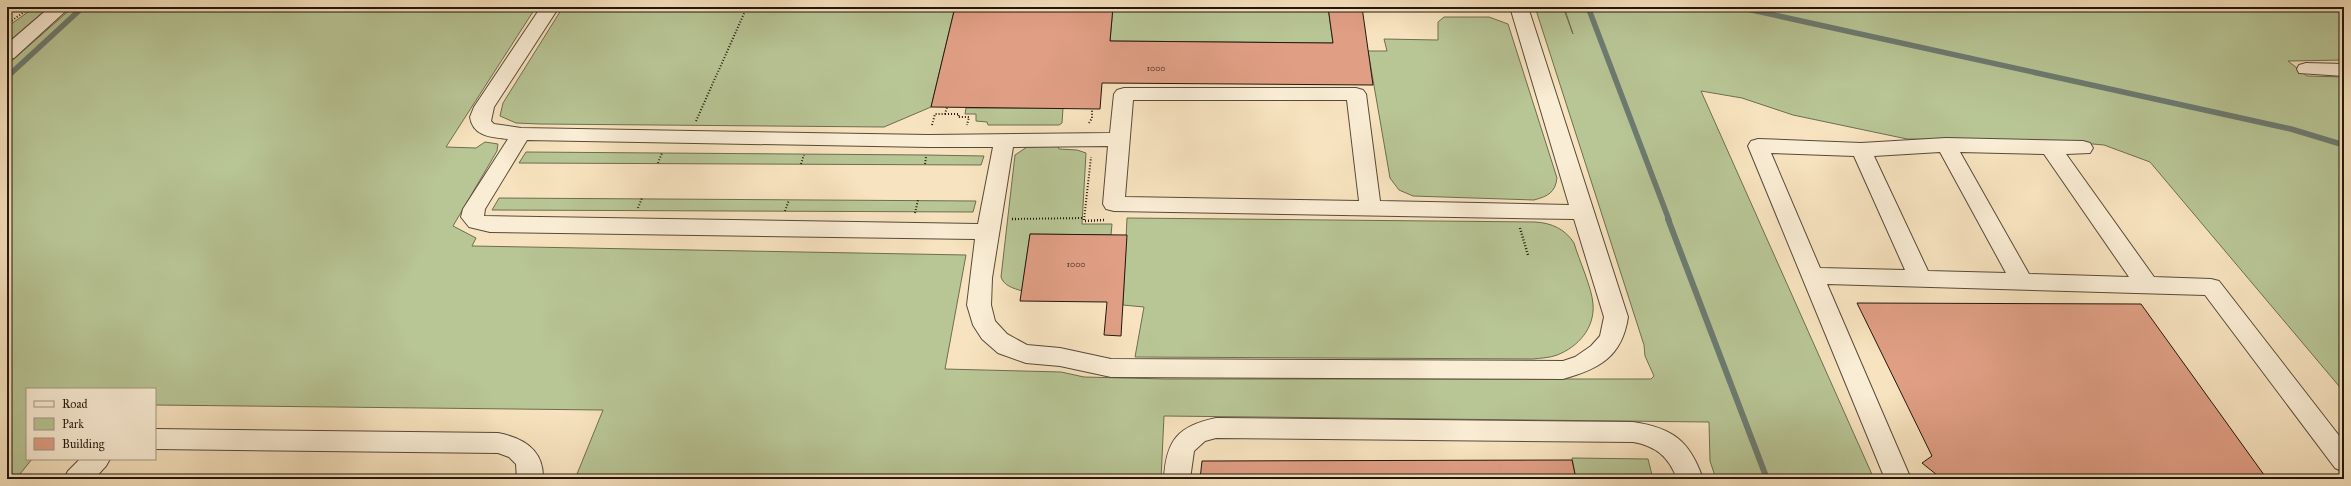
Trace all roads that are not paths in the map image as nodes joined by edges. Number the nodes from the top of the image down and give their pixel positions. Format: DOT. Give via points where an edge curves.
graph roads {
  1 [pos="61,7"];
  2 [pos="550,7"];
  3 [pos="1519,7"];
  4 [pos="7,54"];
  5 [pos="2306,69"];
  6 [pos="2344,70"];
  7 [pos="521,134"];
  8 [pos="1119,139"];
  9 [pos="1004,140"];
  10 [pos="1946,145"];
  11 [pos="2050,147"];
  12 [pos="2083,148"];
  13 [pos="1861,150"];
  14 [pos="1370,207"];
  15 [pos="1582,212"];
  16 [pos="987,232"];
  17 [pos="1812,276"];
  18 [pos="1920,279"];
  19 [pos="2022,282"];
  20 [pos="2147,285"];
  21 [pos="156,439"];
  22 [pos="96,460"];
  23 [pos="2344,460"];
  24 [pos="77,479"];
  25 [pos="530,479"];
  26 [pos="1177,479"];
  27 [pos="1690,479"];
  28 [pos="1898,479"];
  1 -- 4 [label="street"];
  2 -- 7 [label="street" via="480,117 481,124 489,130"];
  3 -- 15 [label="street"];
  5 -- 6 [label="street"];
  7 -- 9 [label="street"];
  7 -- 16 [label="street" via="474,209 472,217 477,222 490,225"];
  8 -- 9 [label="street"];
  8 -- 14 [label="street" via="1114,204"];
  8 -- 14 [label="street" via="1124,94 1356,94"];
  9 -- 16 [label="street"];
  10 -- 11 [label="street"];
  10 -- 13 [label="street"];
  10 -- 19 [label="street"];
  11 -- 12 [label="street"];
  11 -- 20 [label="street"];
  13 -- 17 [label="street" via="1758,146"];
  13 -- 18 [label="street"];
  14 -- 15 [label="street"];
  15 -- 16 [label="street" via="1616,317 1615,329 1609,342 1598,355 1581,366 1563,370 1111,368 1018,352 1002,343 983,322 979,306"];
  17 -- 18 [label="street"];
  17 -- 28 [label="street"];
  18 -- 19 [label="street"];
  19 -- 20 [label="street"];
  20 -- 23 [label="street" via="2211,287"];
  21 -- 25 [label="street" via="498,443 512,445 521,450 530,464"];
  22 -- 24 [label="street"];
  26 -- 27 [label="street" via="1178,459 1182,446 1190,436 1216,428 1633,432 1661,439 1673,447 1682,458"];
}
